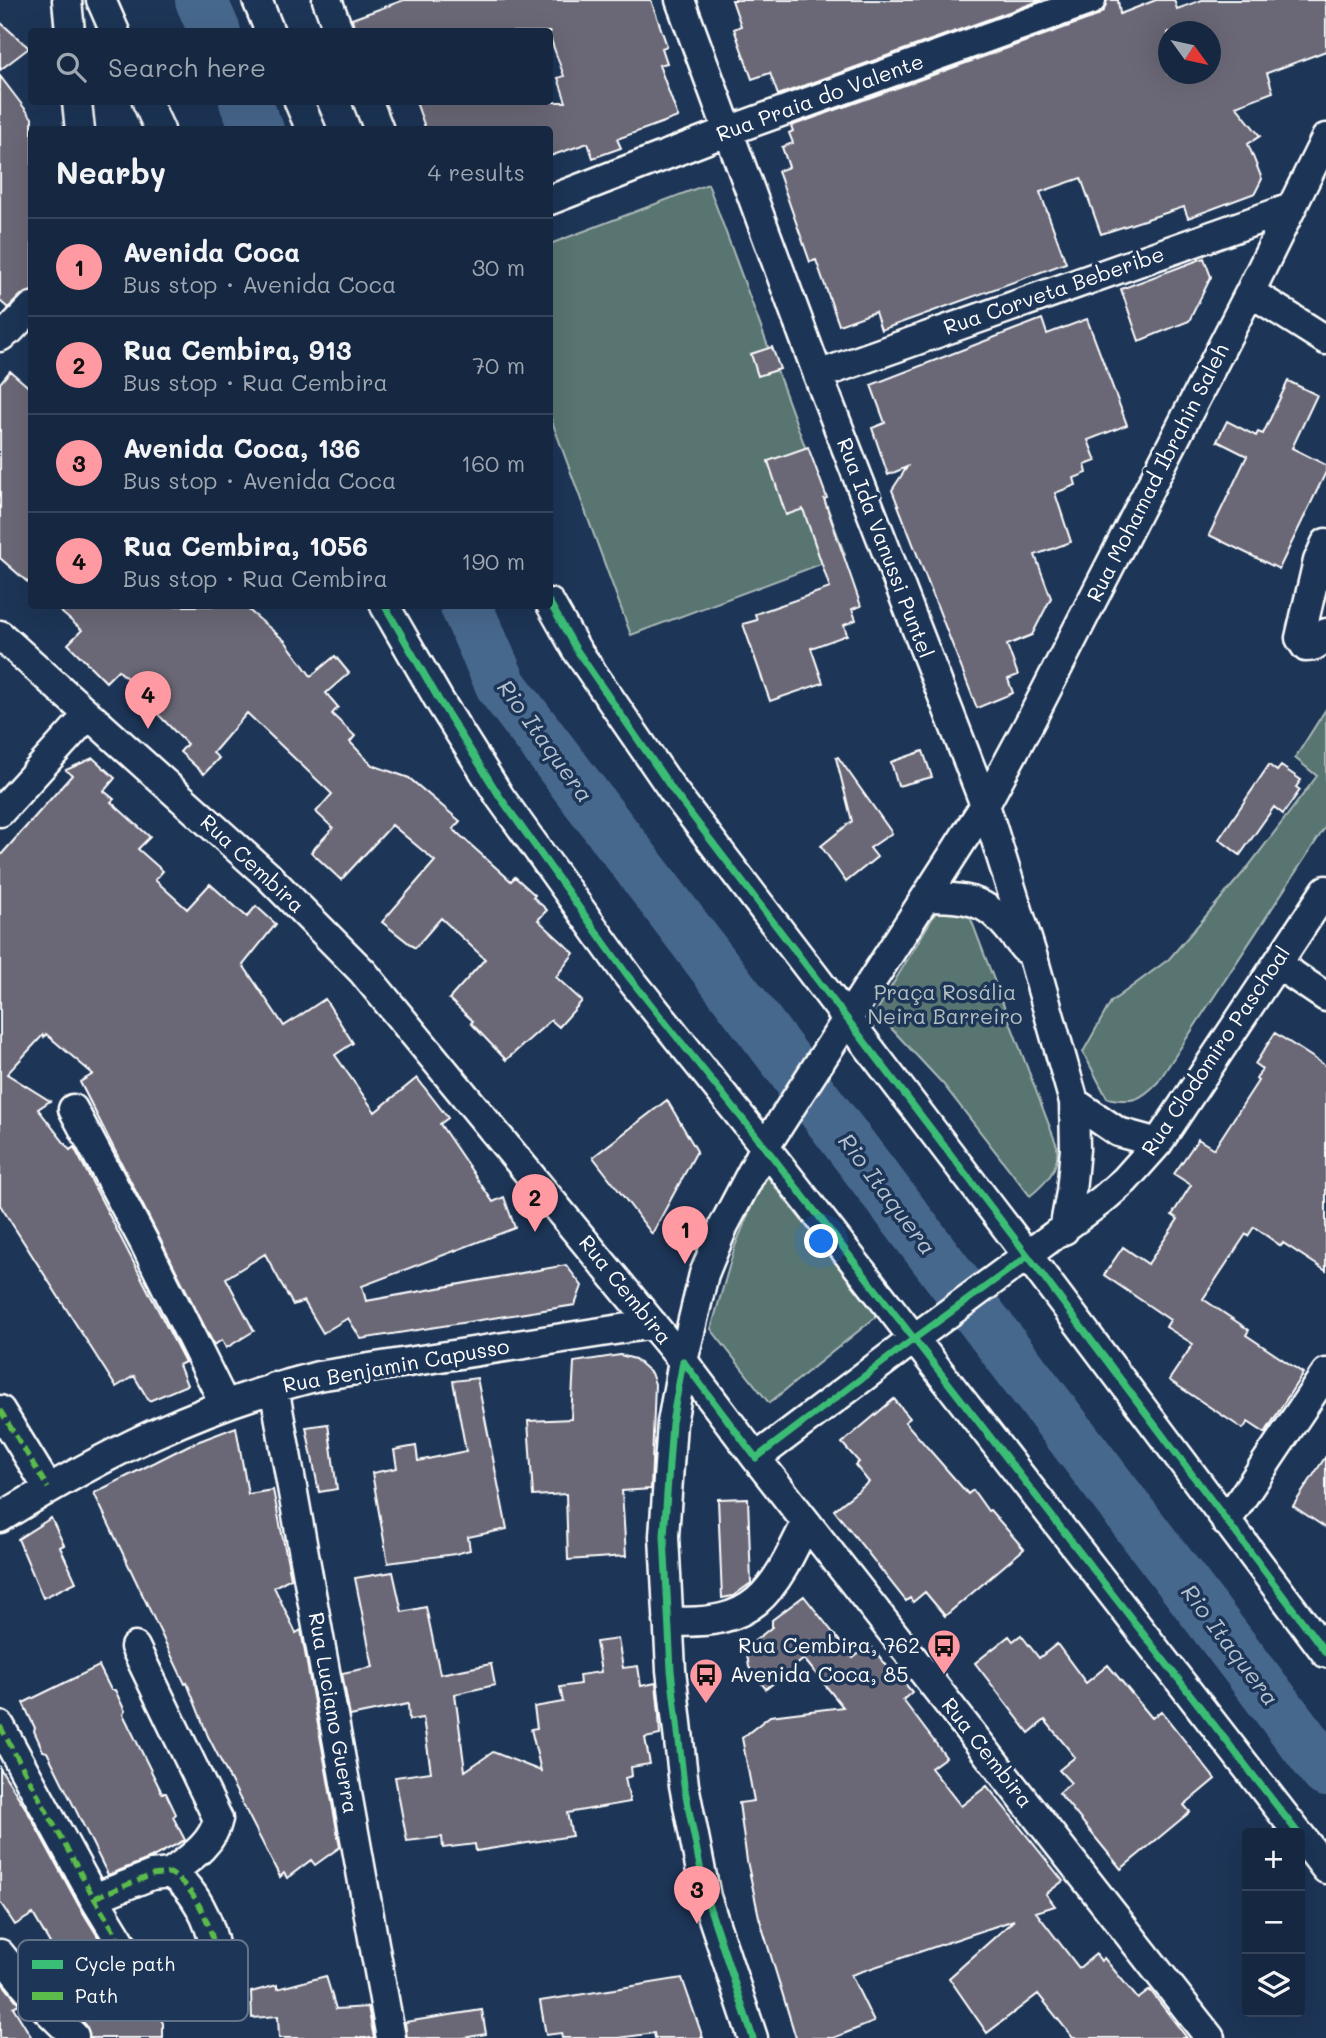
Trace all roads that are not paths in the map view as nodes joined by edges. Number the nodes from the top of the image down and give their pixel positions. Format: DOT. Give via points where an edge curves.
graph roads {
  1 [pos="66,0"];
  2 [pos="101,0"];
  3 [pos="257,0"];
  4 [pos="327,0"];
  5 [pos="680,0"];
  6 [pos="1091,0"];
  7 [pos="70,28"];
  8 [pos="113,28"];
  9 [pos="268,28"];
  10 [pos="338,28"];
  11 [pos="77,105"];
  12 [pos="148,105"];
  13 [pos="300,105"];
  14 [pos="369,105"];
  15 [pos="80,126"];
  16 [pos="158,126"];
  17 [pos="309,126"];
  18 [pos="377,126"];
  19 [pos="728,131"];
  20 [pos="1326,138"];
  21 [pos="553,199"];
  22 [pos="1291,208"];
  23 [pos="1250,292"];
  24 [pos="28,311"];
  25 [pos="0,337"];
  26 [pos="1326,340"];
  27 [pos="818,375"];
  28 [pos="1326,543"];
  29 [pos="553,608"];
  30 [pos="387,609"];
  31 [pos="1326,633"];
  32 [pos="0,635"];
  33 [pos="88,715"];
  34 [pos="985,805"];
  35 [pos="0,813"];
  36 [pos="1326,890"];
  37 [pos="927,897"];
  38 [pos="1034,961"];
  39 [pos="1277,964"];
  40 [pos="1326,997"];
  41 [pos="842,1025"];
  42 [pos="1074,1102"];
  43 [pos="73,1109"];
  44 [pos="772,1136"];
  45 [pos="1158,1143"];
  46 [pos="1064,1230"];
  47 [pos="1028,1256"];
  48 [pos="653,1324"];
  49 [pos="923,1331"];
  50 [pos="683,1361"];
  51 [pos="1326,1373"];
  52 [pos="274,1387"];
  53 [pos="224,1404"];
  54 [pos="0,1410"];
  55 [pos="756,1458"];
  56 [pos="48,1488"];
  57 [pos="0,1518"];
  58 [pos="1226,1522"];
  59 [pos="806,1523"];
  60 [pos="668,1621"];
  61 [pos="135,1647"];
  62 [pos="1326,1653"];
  63 [pos="0,1726"];
  64 [pos="1295,1828"];
  65 [pos="1305,1842"];
  66 [pos="1326,1869"];
  67 [pos="170,1873"];
  68 [pos="94,1898"];
  69 [pos="120,1940"];
  70 [pos="213,1940"];
  71 [pos="0,1954"];
  72 [pos="18,1978"];
  73 [pos="59,2021"];
  74 [pos="74,2036"];
  75 [pos="391,2038"];
  76 [pos="753,2038"];
  77 [pos="1210,2038"];
  1 -- 7 [label="street"];
  2 -- 8 [label="street"];
  3 -- 9 [label="street"];
  4 -- 10 [label="street"];
  5 -- 19 [label="street, Rua Ida Vanussi Puntel"];
  6 -- 19 [label="street, Rua Praia do Valente"];
  11 -- 15 [label="street"];
  12 -- 16 [label="street"];
  13 -- 17 [label="street"];
  14 -- 18 [label="street"];
  19 -- 21 [label="street, Rua Praia do Valente"];
  19 -- 27 [label="street, Rua Ida Vanussi Puntel"];
  20 -- 22 [label="street, Rua Mohamad Ibrahin Saleh"];
  22 -- 23 [label="street, Rua Mohamad Ibrahin Saleh"];
  22 -- 27 [label="street, Rua Corveta Beberibe"];
  23 -- 26 [label="street"];
  23 -- 34 [label="street, Rua Mohamad Ibrahin Saleh"];
  24 -- 25 [label="street"];
  27 -- 34 [label="street, Rua Ida Vanussi Puntel"];
  28 -- 31 [label="street" via="1300,638 1306,647 1313,647"];
  29 -- 41 [label="street" via="674,792"];
  30 -- 44 [label="street" via="500,797 628,976"];
  32 -- 33 [label="street, Rua Cembira"];
  33 -- 35 [label="street"];
  33 -- 48 [label="street, Rua Cembira" via="268,876 363,972"];
  34 -- 37 [label="street, Rua Mohamad Ibrahin Saleh"];
  34 -- 38 [label="street, Rua Ida Vanussi Puntel"];
  36 -- 39 [label="street, Rua Clodomiro Paschoal"];
  37 -- 38 [label="street" via="972,900 988,907"];
  37 -- 41 [label="street, Rua Mohamad Ibrahin Saleh"];
  38 -- 42 [label="street, Rua Ida Vanussi Puntel"];
  39 -- 40 [label="street"];
  39 -- 45 [label="street, Rua Clodomiro Paschoal"];
  41 -- 44 [label="street, Rua Mohamad Ibrahin Saleh"];
  41 -- 47 [label="street"];
  42 -- 45 [label="street" via="1118,1132"];
  42 -- 46 [label="street, Rua Ida Vanussi Puntel" via="1072,1192"];
  43 -- 53 [label="street"];
  44 -- 49 [label="street"];
  44 -- 50 [label="street, Rua Mohamad Ibrahin Saleh" via="724,1225 704,1274"];
  45 -- 46 [label="street, Rua Clodomiro Paschoal" via="1125,1180"];
  46 -- 47 [label="street"];
  47 -- 49 [label="street"];
  47 -- 58 [label="street"];
  48 -- 50 [label="street, Rua Cembira"];
  48 -- 52 [label="street, Rua Benjamin Capusso" via="318,1376"];
  49 -- 55 [label="street"];
  49 -- 64 [label="street"];
  50 -- 55 [label="street, Rua Cembira"];
  50 -- 60 [label="street, Rua Mohamad Ibrahin Saleh" via="672,1423 664,1536"];
  51 -- 58 [label="street"];
  52 -- 53 [label="street, Rua Benjamin Capusso"];
  52 -- 75 [label="street, Rua Luciano Guerra"];
  53 -- 56 [label="street, Rua Benjamin Capusso" via="150,1434"];
  54 -- 56 [label="street"];
  55 -- 59 [label="street, Rua Cembira"];
  56 -- 57 [label="street, Rua Benjamin Capusso"];
  58 -- 62 [label="street"];
  59 -- 60 [label="street" via="781,1573 752,1606 714,1621"];
  59 -- 77 [label="street, Rua Cembira"];
  60 -- 76 [label="street, Rua Mohamad Ibrahin Saleh" via="684,1785 706,1897"];
  61 -- 67 [label="street" via="218,1819 216,1831 202,1847"];
  63 -- 68 [label="street"];
  65 -- 66 [label="street"];
  67 -- 68 [label="street" via="152,1875"];
  67 -- 70 [label="street" via="186,1885"];
  68 -- 69 [label="street"];
  71 -- 72 [label="street"];
  73 -- 74 [label="street"];
}
